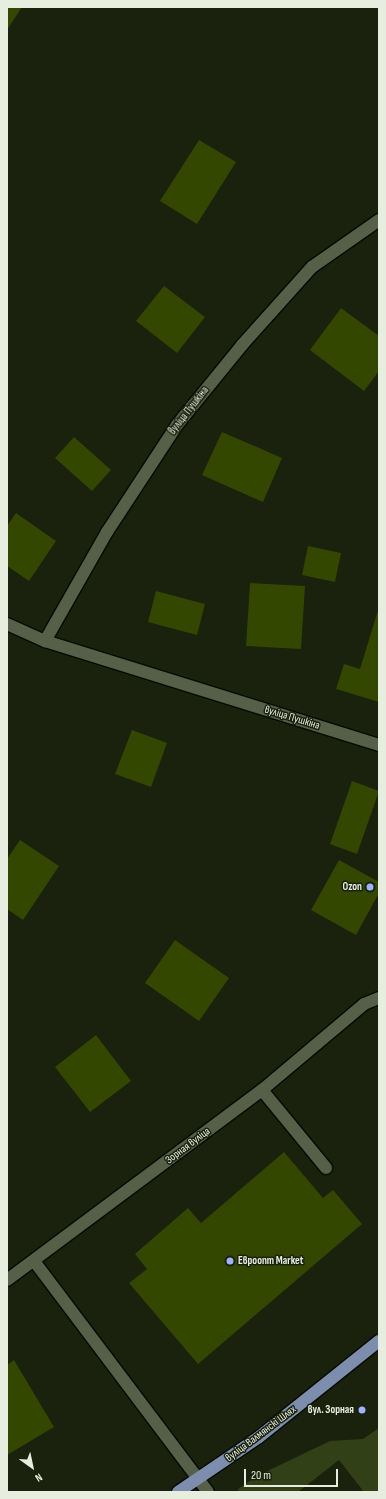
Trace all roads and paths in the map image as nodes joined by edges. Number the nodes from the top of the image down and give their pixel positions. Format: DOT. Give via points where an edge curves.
graph roads {
  1 [pos="379,220"];
  2 [pos="7,624"];
  3 [pos="45,641"];
  4 [pos="379,745"];
  5 [pos="379,998"];
  6 [pos="262,1090"];
  7 [pos="326,1168"];
  8 [pos="34,1261"];
  9 [pos="7,1280"];
  10 [pos="379,1341"];
  11 [pos="199,1479"];
  12 [pos="178,1492"];
  13 [pos="208,1492"];
  1 -- 3 [label="street, вуліца Пушкіна" via="312,267 177,425 107,532"];
  2 -- 3 [label="street, вуліца Пушкіна"];
  3 -- 4 [label="street, вуліца Пушкіна"];
  5 -- 6 [label="street, Зорная вуліца" via="364,1004"];
  6 -- 7 [label="street"];
  6 -- 8 [label="street, Зорная вуліца"];
  8 -- 9 [label="street, Зорная вуліца"];
  8 -- 11 [label="street"];
  10 -- 11 [label="main road, вуліца Валмянскі Шлях" via="259,1437"];
  11 -- 12 [label="main road, вуліца Валмянскі Шлях"];
  11 -- 13 [label="street"];
}
